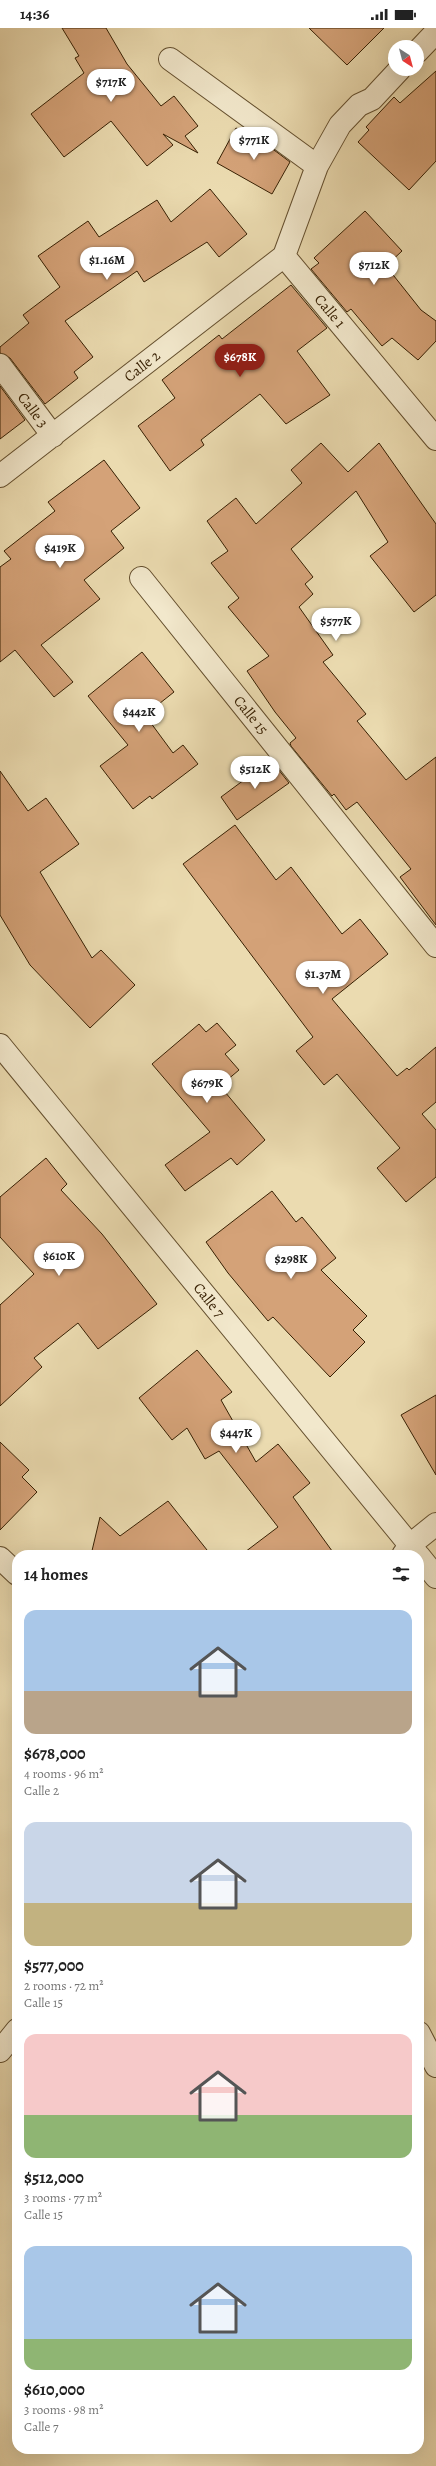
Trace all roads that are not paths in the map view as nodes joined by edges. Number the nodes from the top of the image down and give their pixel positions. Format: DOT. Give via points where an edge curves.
graph roads {
  1 [pos="436,32"];
  2 [pos="424,45"];
  3 [pos="170,59"];
  4 [pos="393,76"];
  5 [pos="316,166"];
  6 [pos="284,256"];
  7 [pos="0,365"];
  8 [pos="53,436"];
  9 [pos="436,439"];
  10 [pos="0,476"];
  11 [pos="141,578"];
  12 [pos="436,946"];
  13 [pos="0,1045"];
  14 [pos="436,1524"];
  15 [pos="411,1550"];
  16 [pos="415,1550"];
  17 [pos="0,1558"];
  18 [pos="424,1564"];
  19 [pos="12,1569"];
  20 [pos="436,1577"];
  21 [pos="12,2036"];
  22 [pos="424,2043"];
  23 [pos="0,2051"];
  24 [pos="436,2066"];
  1 -- 2 [label="street"];
  3 -- 5 [label="street"];
  4 -- 5 [label="street" via="372,99 359,105 340,125"];
  5 -- 6 [label="street"];
  6 -- 8 [label="street, Calle 2"];
  6 -- 9 [label="street, Calle 1"];
  7 -- 8 [label="street, Calle 3"];
  8 -- 10 [label="street, Calle 2"];
  11 -- 12 [label="street, Calle 15"];
  13 -- 15 [label="street, Calle 7"];
  14 -- 16 [label="street"];
  17 -- 19 [label="street"];
  18 -- 20 [label="street, Calle 7"];
  21 -- 23 [label="street"];
  22 -- 24 [label="street"];
}
